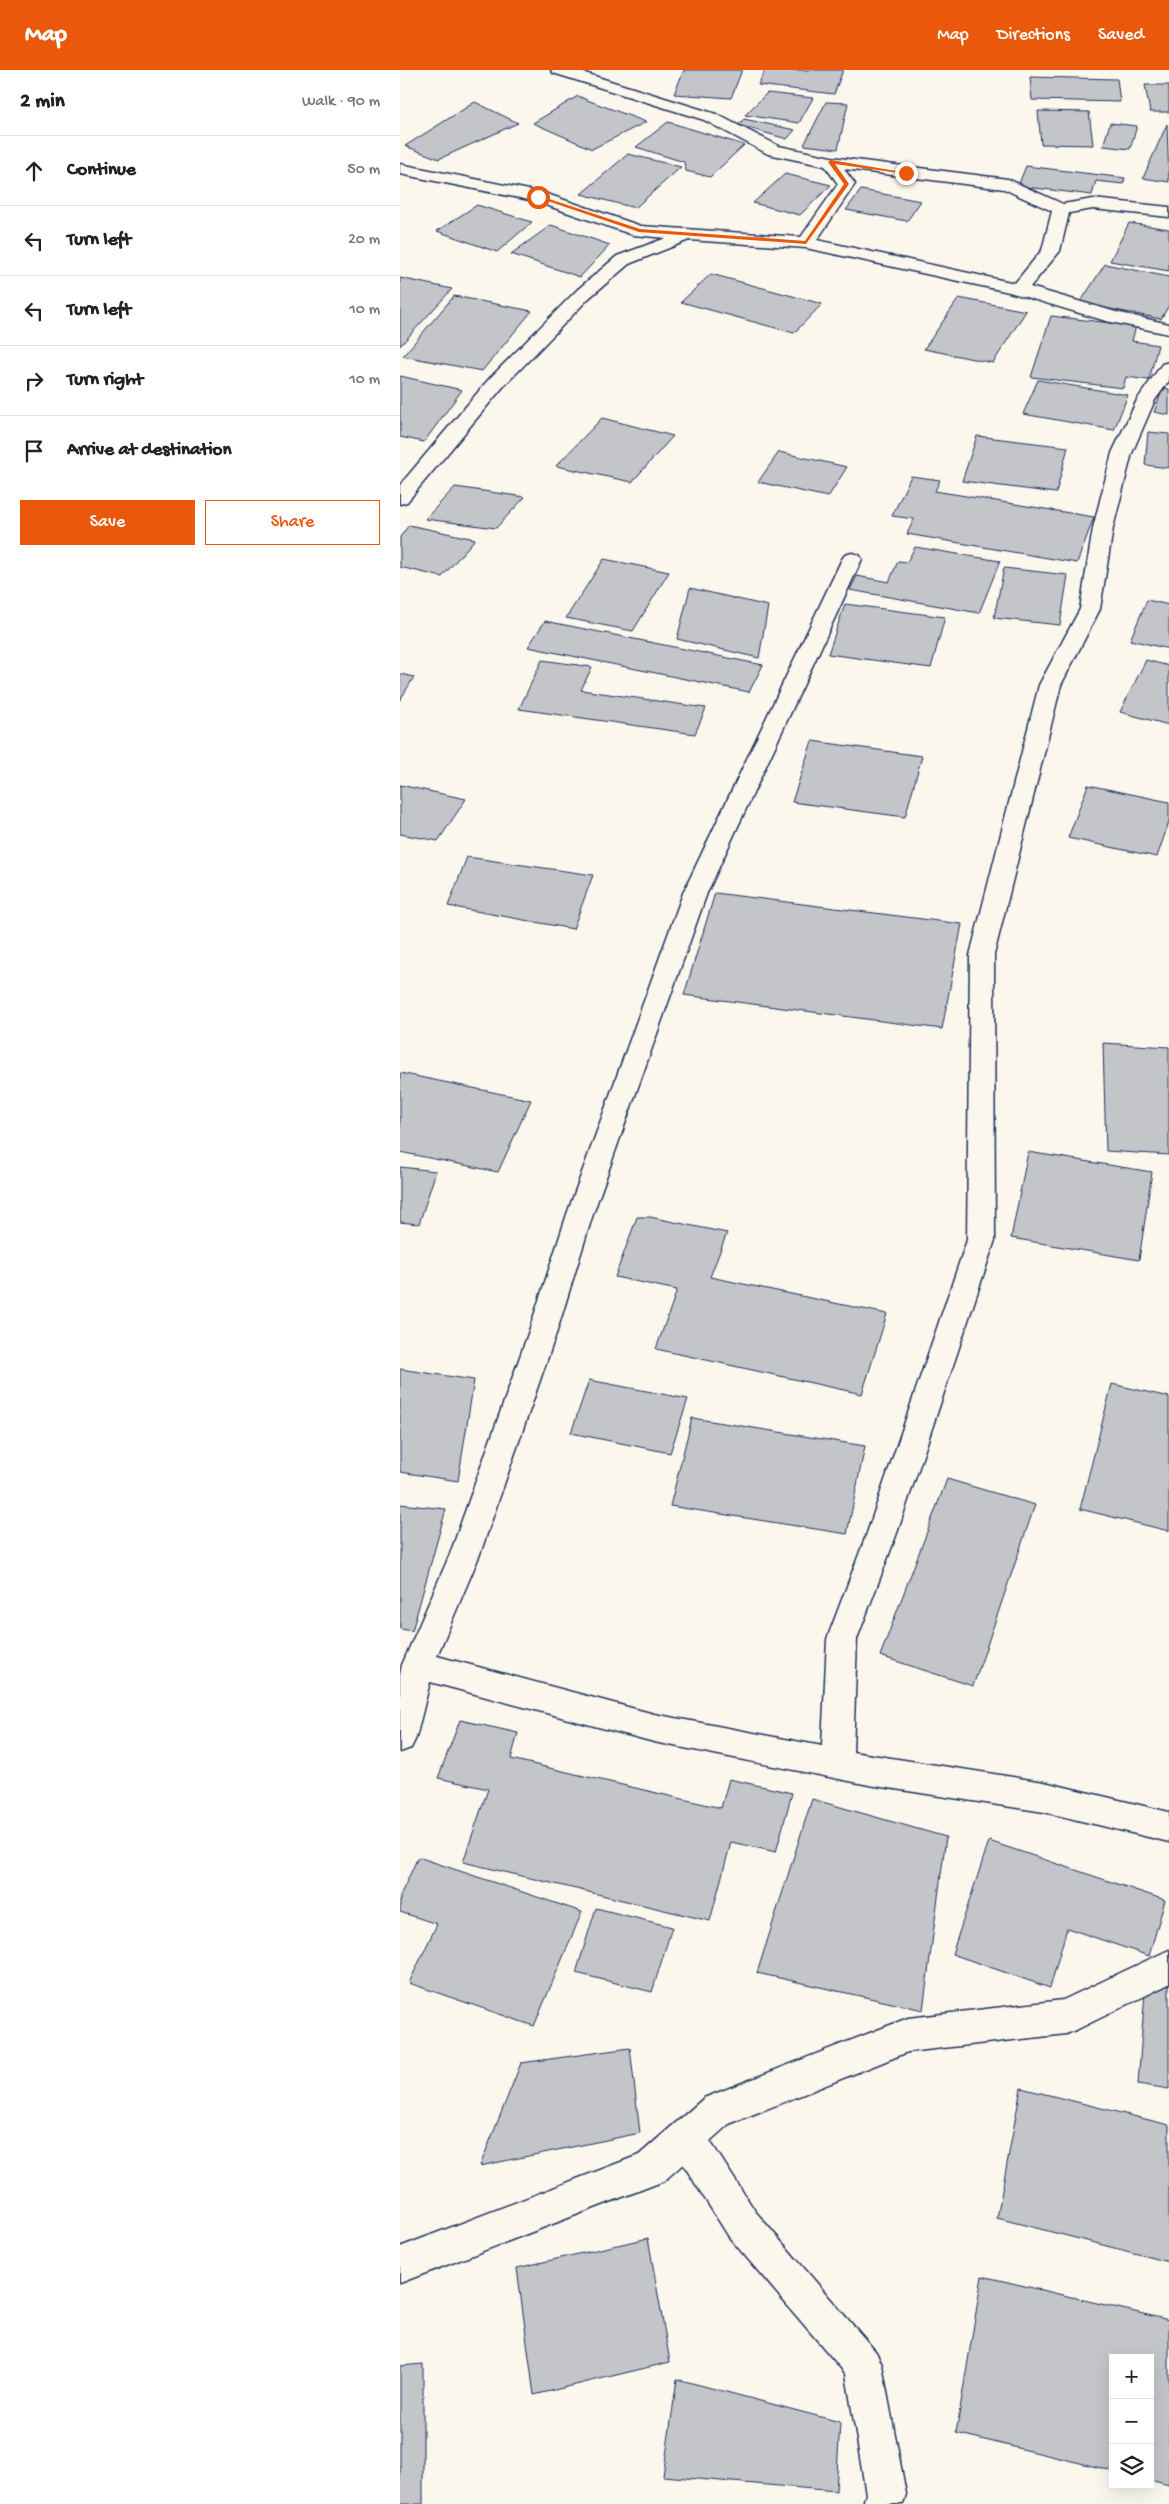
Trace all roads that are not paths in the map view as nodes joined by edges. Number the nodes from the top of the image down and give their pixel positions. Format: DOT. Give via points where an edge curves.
graph roads {
  1 [pos="559,70"];
  2 [pos="831,162"];
  3 [pos="400,169"];
  4 [pos="1061,209"];
  5 [pos="1169,212"];
  6 [pos="690,234"];
  7 [pos="806,242"];
  8 [pos="1014,288"];
  9 [pos="1169,329"];
  10 [pos="1169,368"];
  11 [pos="400,498"];
  12 [pos="852,559"];
  13 [pos="418,1665"];
  14 [pos="400,1738"];
  15 [pos="837,1763"];
  16 [pos="1169,1827"];
  17 [pos="1169,1966"];
  18 [pos="687,2137"];
  19 [pos="400,2265"];
  20 [pos="884,2504"];
  1 -- 2 [label="street" via="710,117 774,150"];
  2 -- 4 [label="street" via="1008,184"];
  2 -- 7 [label="street" via="847,184"];
  3 -- 6 [label="street" via="538,197 639,231"];
  4 -- 5 [label="street" via="1094,204"];
  4 -- 8 [label="street" via="1051,251 1019,289"];
  6 -- 7 [label="street"];
  6 -- 11 [label="street" via="623,260 583,294 496,383"];
  7 -- 8 [label="street"];
  8 -- 9 [label="street" via="1112,317"];
  10 -- 15 [label="street" via="1146,400 1122,453 1103,528 1090,609 1050,685 982,955 981,1240 882,1533 842,1639"];
  12 -- 13 [label="street" via="695,893 580,1214 468,1545"];
  13 -- 14 [label="street"];
  13 -- 15 [label="street" via="654,1728"];
  15 -- 16 [label="street" via="1044,1797"];
  17 -- 18 [label="street" via="1066,2018 908,2036 716,2111"];
  18 -- 19 [label="street" via="651,2168"];
  18 -- 20 [label="street" via="742,2224 863,2365 886,2494"];
}
